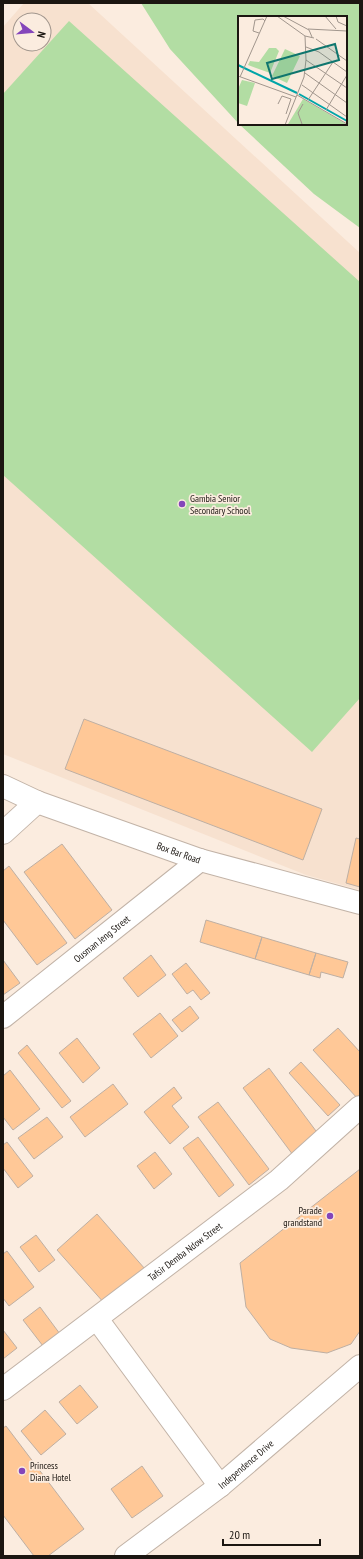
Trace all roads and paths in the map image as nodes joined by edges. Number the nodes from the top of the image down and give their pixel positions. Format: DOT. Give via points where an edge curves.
graph roads {
  1 [pos="3,786"];
  2 [pos="37,802"];
  3 [pos="3,833"];
  4 [pos="200,860"];
  5 [pos="360,903"];
  6 [pos="3,1017"];
  7 [pos="360,1106"];
  8 [pos="97,1319"];
  9 [pos="360,1366"];
  10 [pos="3,1389"];
  11 [pos="220,1486"];
  12 [pos="126,1556"];
  1 -- 2 [label="main road, Box Bar Road"];
  2 -- 3 [label="main road"];
  2 -- 4 [label="main road, Box Bar Road"];
  4 -- 5 [label="main road, Box Bar Road"];
  4 -- 6 [label="main road, Ousman Jeng Street"];
  7 -- 8 [label="main road, Tafsir Demba Ndow Street" via="279,1180"];
  8 -- 10 [label="main road, Tafsir Demba Ndow Street"];
  8 -- 11 [label="main road"];
  9 -- 11 [label="main road, Independence Drive"];
  11 -- 12 [label="main road, Independence Drive"];
}
